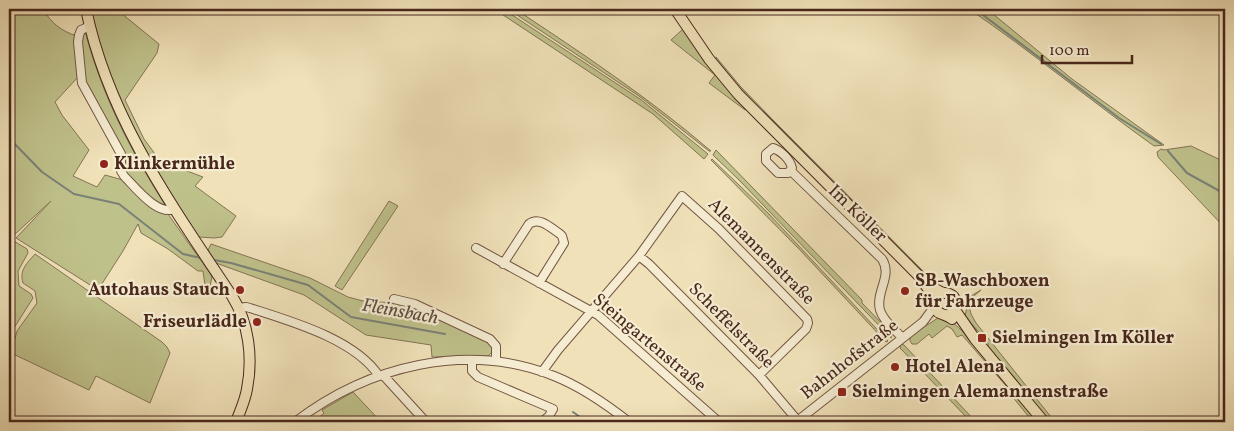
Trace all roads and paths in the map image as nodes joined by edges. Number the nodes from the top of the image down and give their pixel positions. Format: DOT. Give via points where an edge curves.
graph roads {
  1 [pos="86,9"];
  2 [pos="675,9"];
  3 [pos="90,26"];
  4 [pos="790,171"];
  5 [pos="175,209"];
  6 [pos="476,248"];
  7 [pos="639,256"];
  8 [pos="503,264"];
  9 [pos="539,283"];
  10 [pos="394,299"];
  11 [pos="942,306"];
  12 [pos="239,308"];
  13 [pos="592,311"];
  14 [pos="902,338"];
  15 [pos="472,360"];
  16 [pos="496,361"];
  17 [pos="542,372"];
  18 [pos="381,375"];
  19 [pos="759,375"];
  20 [pos="805,415"];
  21 [pos="797,421"];
  22 [pos="236,422"];
  23 [pos="295,422"];
  24 [pos="426,422"];
  25 [pos="542,422"];
  26 [pos="629,422"];
  27 [pos="719,422"];
  28 [pos="811,422"];
  29 [pos="1044,422"];
  1 -- 3 [label="main road"];
  2 -- 11 [label="main road" via="738,94 921,278"];
  3 -- 5 [label="main road" via="110,90 148,166"];
  3 -- 5 [label="street" via="82,30 78,42 82,83 121,154 121,171 157,208"];
  4 -- 14 [label="street, Im Köller" via="882,258 886,272 880,311"];
  5 -- 12 [label="main road"];
  6 -- 8 [label="street, Steingartenstraße"];
  7 -- 13 [label="street"];
  7 -- 19 [label="street, Scheffelstraße"];
  7 -- 19 [label="street, Alemannenstraße" via="682,196 724,234 808,323"];
  8 -- 9 [label="street, Steingartenstraße"];
  8 -- 9 [label="street" via="529,224 538,220 564,240"];
  9 -- 13 [label="street, Steingartenstraße"];
  10 -- 16 [label="street" via="414,304 490,339 496,346"];
  11 -- 14 [label="street, Bahnhofstraße"];
  11 -- 29 [label="main road" via="968,331"];
  12 -- 18 [label="street" via="246,306 317,332 358,354"];
  12 -- 22 [label="main road" via="248,339 249,369 247,388"];
  13 -- 17 [label="street"];
  13 -- 27 [label="street, Steingartenstraße"];
  14 -- 20 [label="street, Bahnhofstraße"];
  15 -- 16 [label="street"];
  15 -- 18 [label="street" via="426,364"];
  15 -- 25 [label="street" via="472,371 478,377 553,409"];
  16 -- 17 [label="street"];
  17 -- 26 [label="street" via="583,390"];
  18 -- 23 [label="street" via="344,390"];
  18 -- 24 [label="street"];
  19 -- 21 [label="street, Scheffelstraße"];
  20 -- 21 [label="street, Bahnhofstraße"];
  20 -- 28 [label="street"];
}
